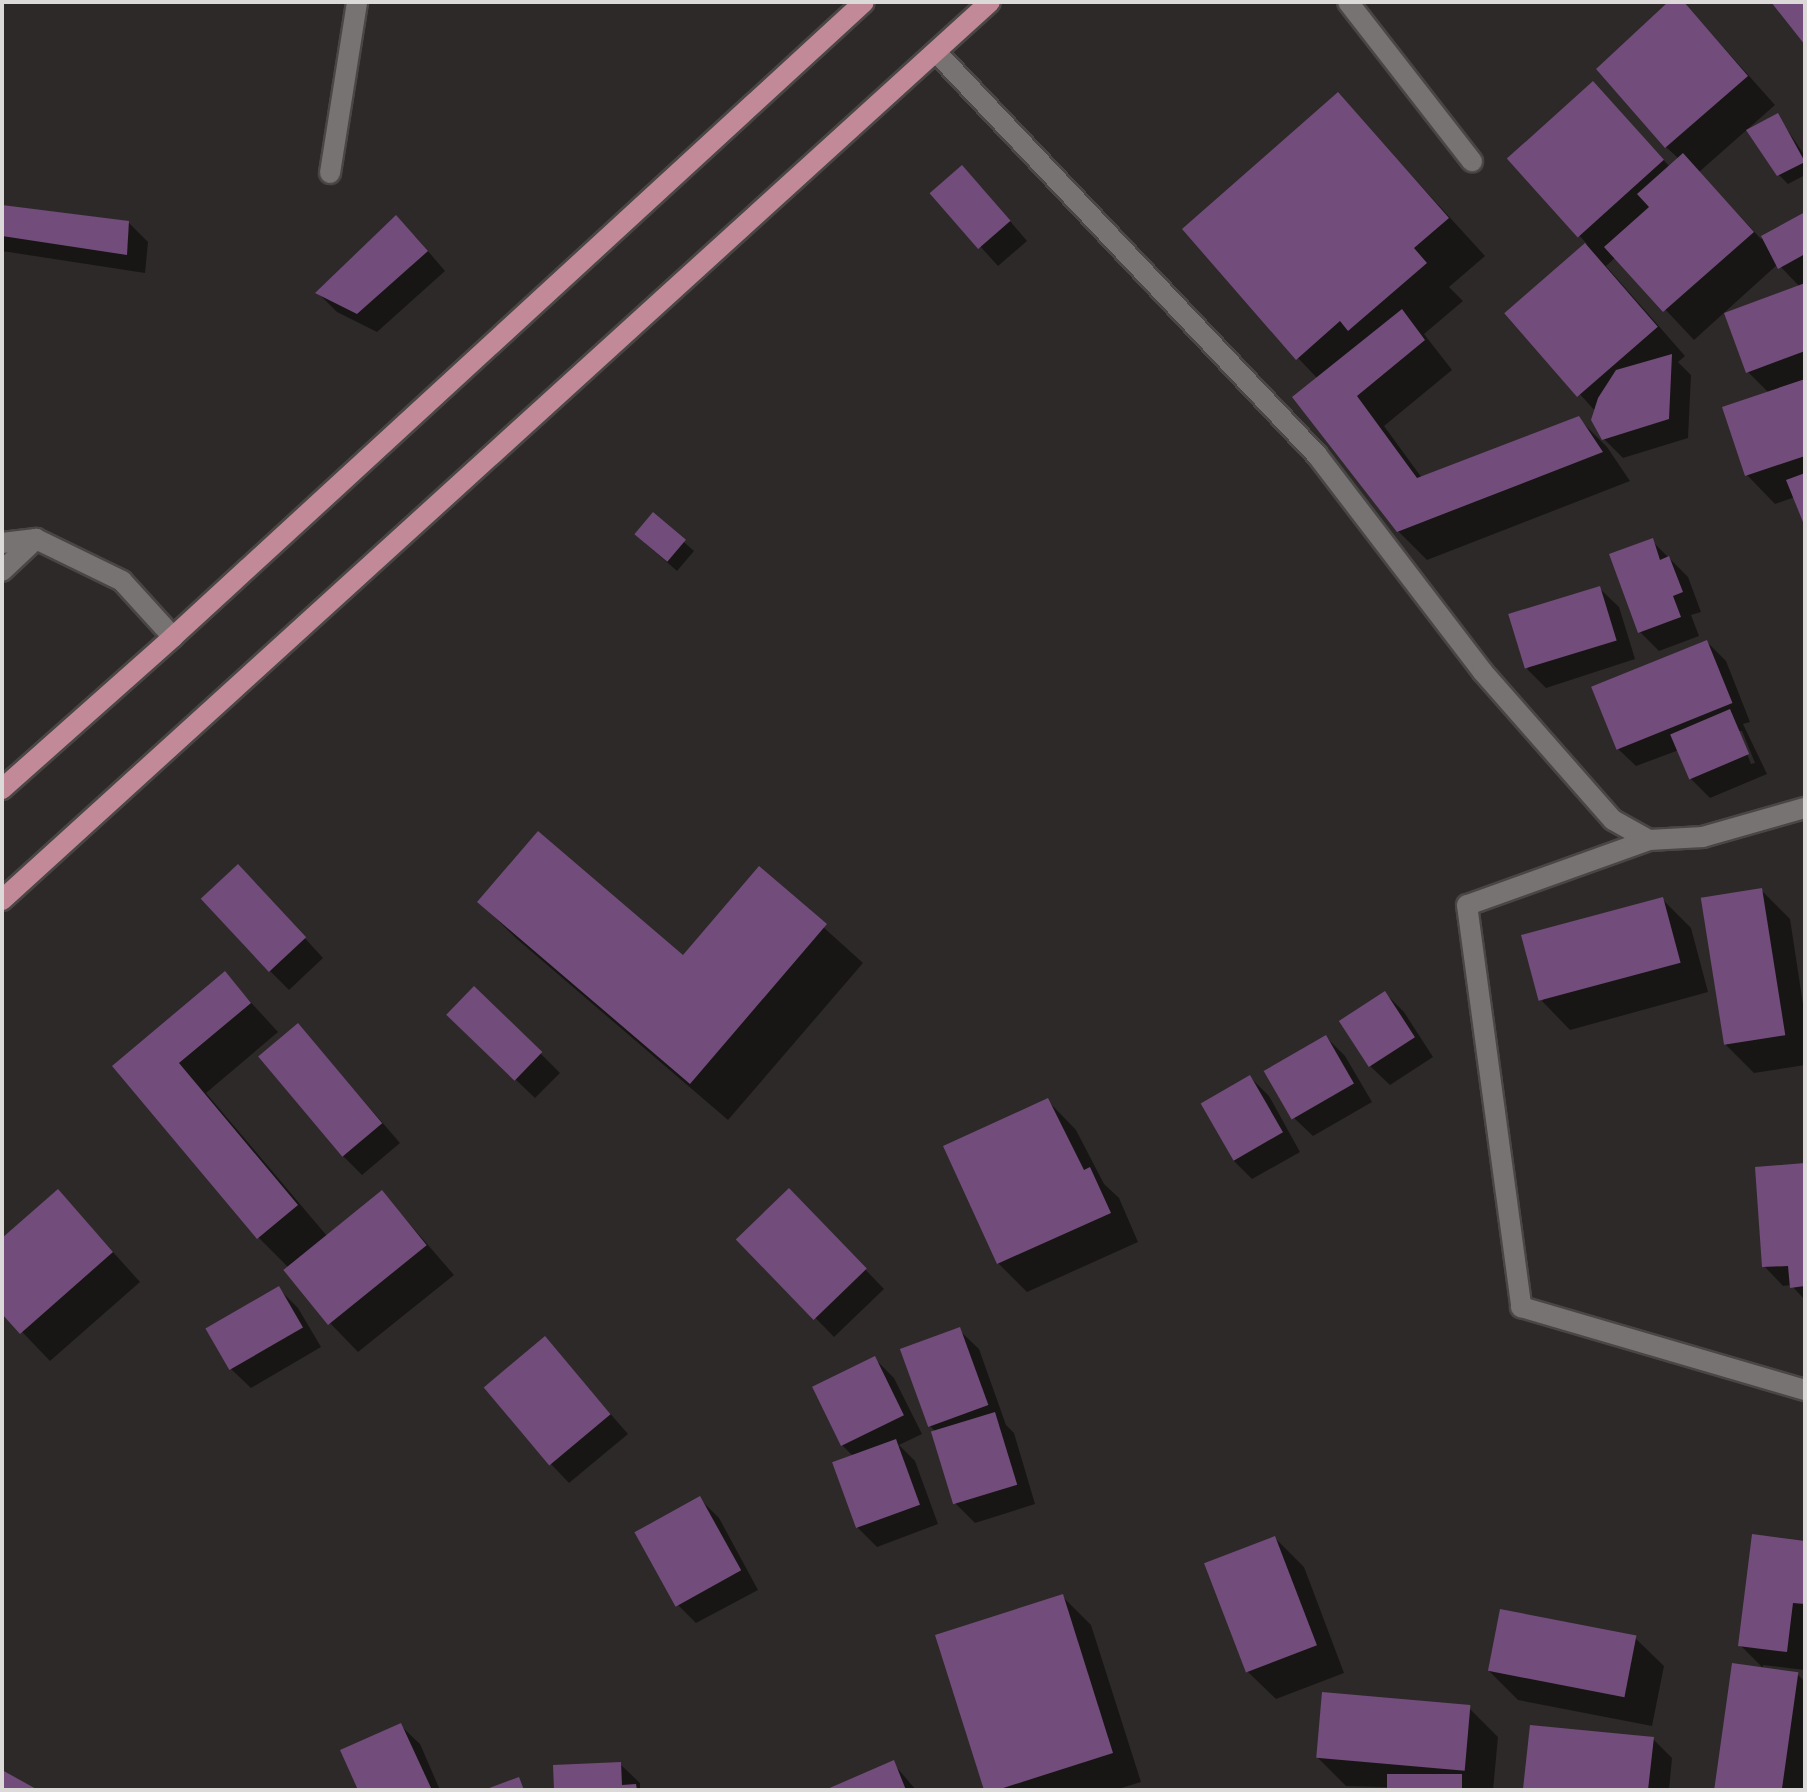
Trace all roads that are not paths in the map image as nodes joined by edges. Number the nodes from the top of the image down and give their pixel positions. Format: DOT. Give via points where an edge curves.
graph roads {
  1 [pos="357,2"];
  2 [pos="864,2"];
  3 [pos="990,2"];
  4 [pos="1348,2"];
  5 [pos="936,52"];
  6 [pos="1472,161"];
  7 [pos="330,173"];
  8 [pos="36,539"];
  9 [pos="2,543"];
  10 [pos="2,571"];
  11 [pos="173,637"];
  12 [pos="2,789"];
  13 [pos="1805,808"];
  14 [pos="1649,840"];
  15 [pos="2,900"];
  16 [pos="1805,1390"];
  1 -- 7 [label="street"];
  2 -- 11 [label="main road"];
  3 -- 5 [label="main road"];
  4 -- 6 [label="street"];
  5 -- 14 [label="street" via="1317,455 1482,671 1613,820"];
  5 -- 15 [label="main road"];
  8 -- 9 [label="street"];
  8 -- 10 [label="street"];
  8 -- 11 [label="street" via="122,581"];
  11 -- 12 [label="main road"];
  13 -- 14 [label="street" via="1703,837"];
  14 -- 16 [label="street" via="1467,905 1521,1307"];
}
